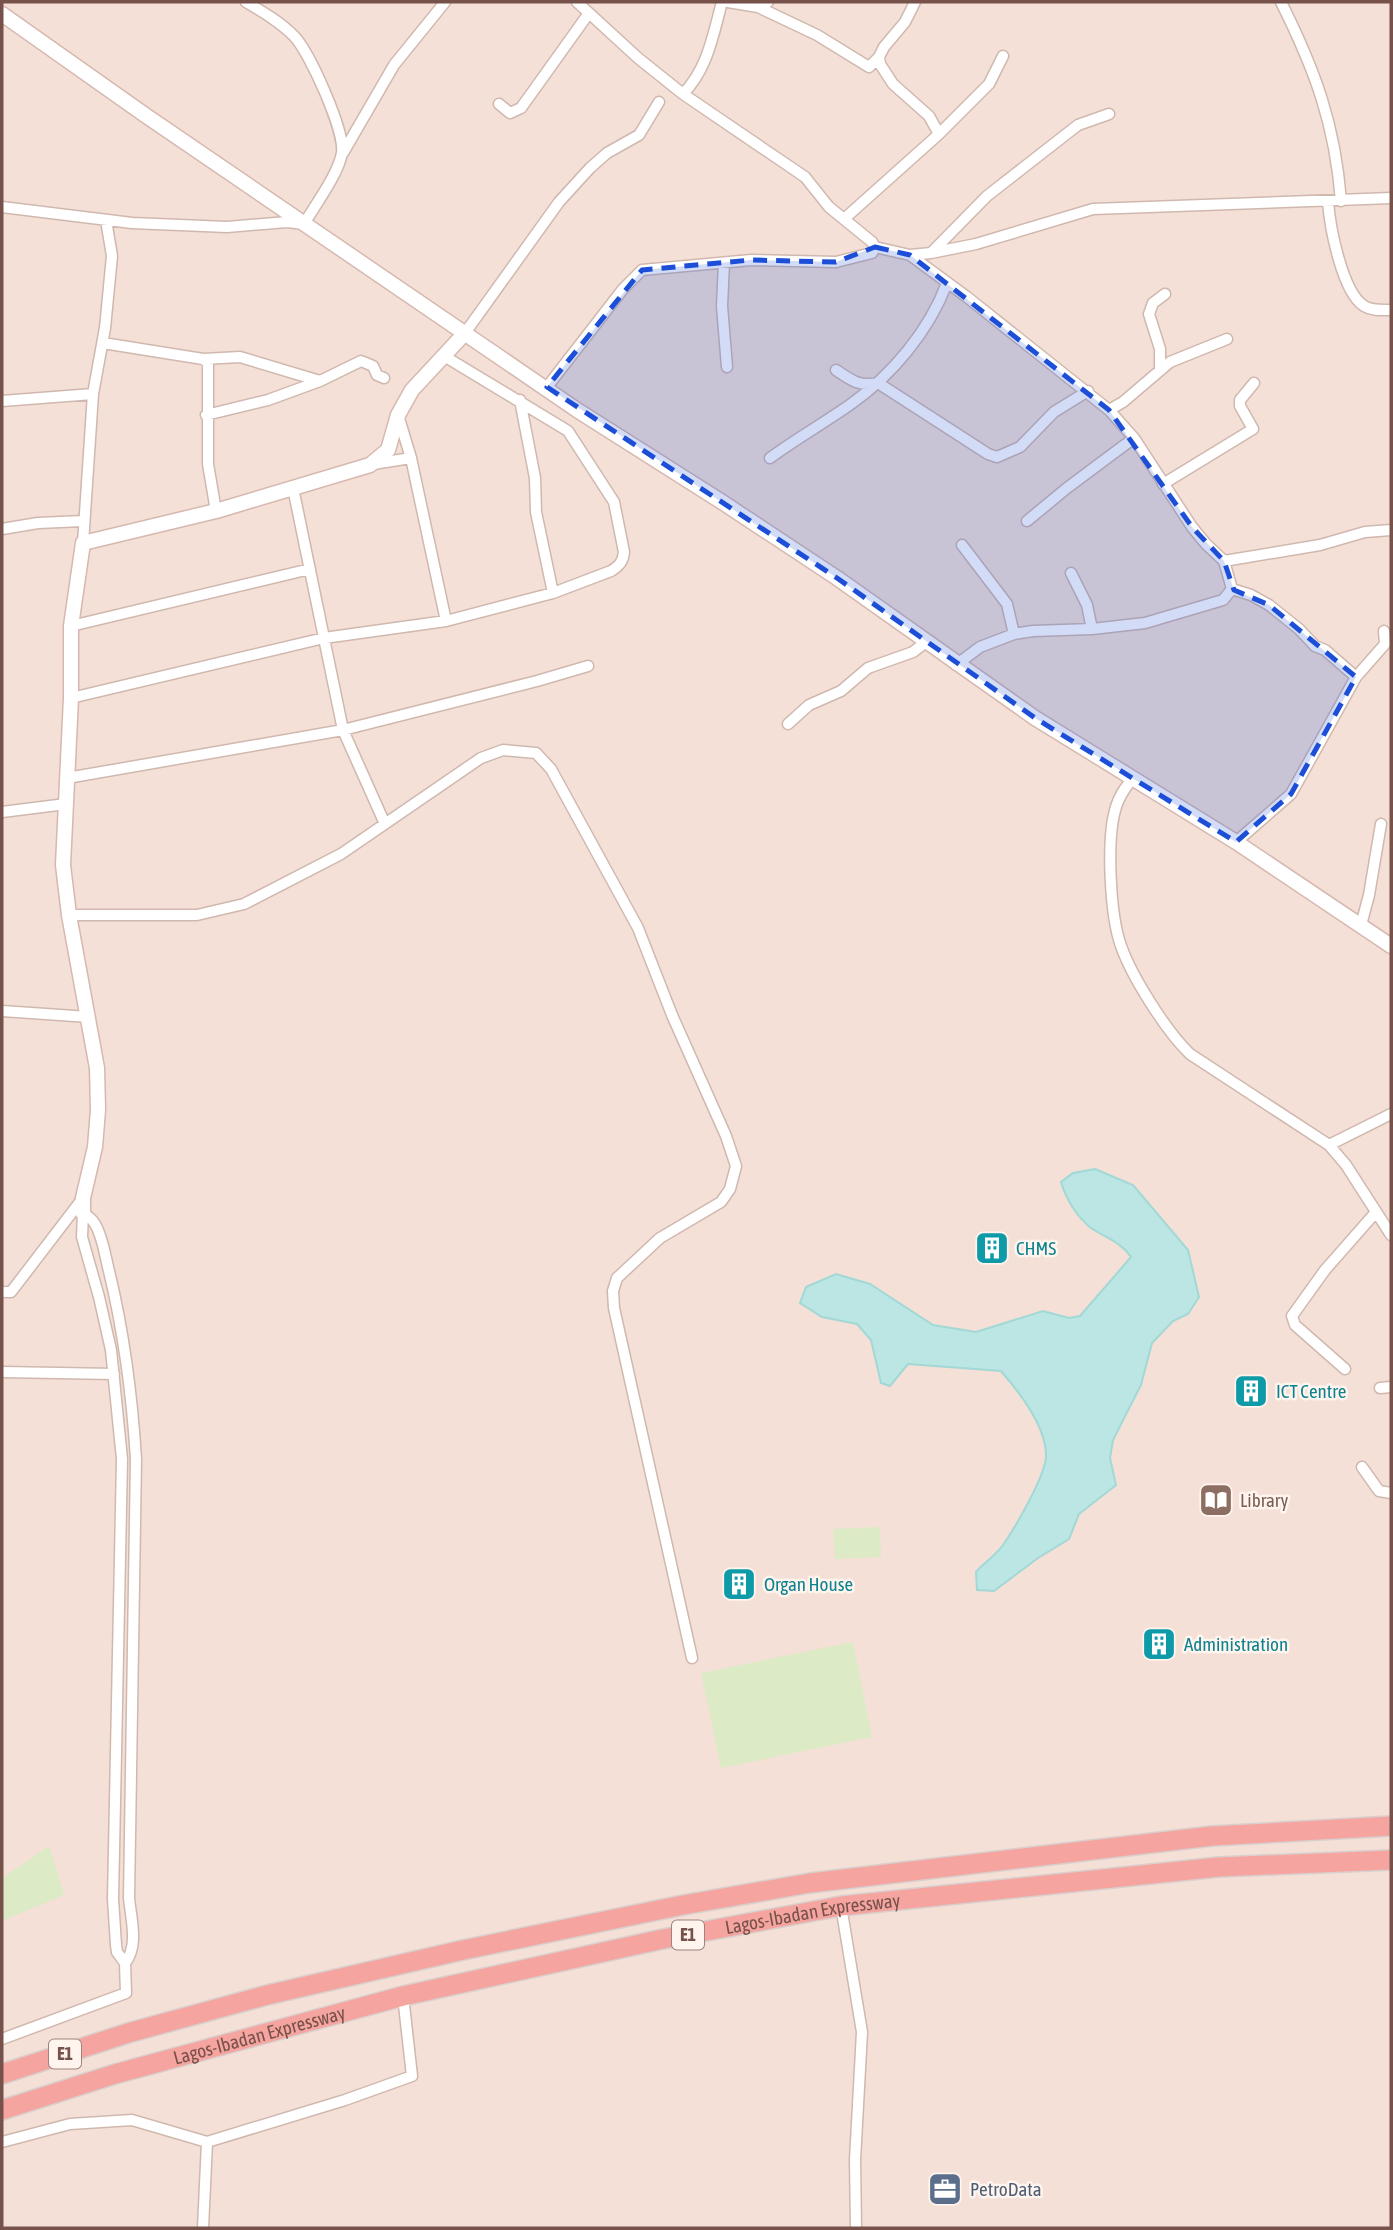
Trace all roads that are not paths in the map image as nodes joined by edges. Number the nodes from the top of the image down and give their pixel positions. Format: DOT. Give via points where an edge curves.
graph roads {
  1 [pos="246,2"];
  2 [pos="445,2"];
  3 [pos="577,2"];
  4 [pos="722,2"];
  5 [pos="728,2"];
  6 [pos="915,2"];
  7 [pos="1281,2"];
  8 [pos="763,4"];
  9 [pos="589,13"];
  10 [pos="2,14"];
  11 [pos="1003,56"];
  12 [pos="880,57"];
  13 [pos="683,93"];
  14 [pos="659,102"];
  15 [pos="499,104"];
  16 [pos="1109,114"];
  17 [pos="939,134"];
  18 [pos="341,156"];
  19 [pos="1391,198"];
  20 [pos="1341,201"];
  21 [pos="1328,202"];
  22 [pos="2,207"];
  23 [pos="845,219"];
  24 [pos="106,220"];
  25 [pos="304,224"];
  26 [pos="875,247"];
  27 [pos="931,253"];
  28 [pos="910,255"];
  29 [pos="724,263"];
  30 [pos="947,283"];
  31 [pos="1165,294"];
  32 [pos="1391,310"];
  33 [pos="465,333"];
  34 [pos="1227,339"];
  35 [pos="103,343"];
  36 [pos="444,356"];
  37 [pos="203,359"];
  38 [pos="727,367"];
  39 [pos="836,370"];
  40 [pos="1160,370"];
  41 [pos="384,378"];
  42 [pos="320,381"];
  43 [pos="878,383"];
  44 [pos="1254,383"];
  45 [pos="547,387"];
  46 [pos="1088,391"];
  47 [pos="93,394"];
  48 [pos="520,400"];
  49 [pos="2,401"];
  50 [pos="1109,410"];
  51 [pos="206,415"];
  52 [pos="398,415"];
  53 [pos="1134,438"];
  54 [pos="411,458"];
  55 [pos="770,458"];
  56 [pos="370,465"];
  57 [pos="1163,484"];
  58 [pos="293,488"];
  59 [pos="216,511"];
  60 [pos="83,521"];
  61 [pos="1027,521"];
  62 [pos="2,529"];
  63 [pos="1391,530"];
  64 [pos="83,543"];
  65 [pos="962,545"];
  66 [pos="1224,561"];
  67 [pos="310,569"];
  68 [pos="1071,573"];
  69 [pos="1232,589"];
  70 [pos="553,593"];
  71 [pos="446,621"];
  72 [pos="71,626"];
  73 [pos="1092,629"];
  74 [pos="1384,631"];
  75 [pos="1014,634"];
  76 [pos="324,638"];
  77 [pos="926,642"];
  78 [pos="956,665"];
  79 [pos="588,666"];
  80 [pos="1356,677"];
  81 [pos="71,698"];
  82 [pos="788,724"];
  83 [pos="343,730"];
  84 [pos="67,778"];
  85 [pos="1132,779"];
  86 [pos="66,804"];
  87 [pos="2,812"];
  88 [pos="385,824"];
  89 [pos="1381,824"];
  90 [pos="1236,842"];
  91 [pos="69,915"];
  92 [pos="1361,925"];
  93 [pos="1391,946"];
  94 [pos="2,1011"];
  95 [pos="89,1017"];
  96 [pos="1391,1114"];
  97 [pos="1329,1145"];
  98 [pos="83,1205"];
  99 [pos="1376,1212"];
  100 [pos="1391,1235"];
  101 [pos="2,1292"];
  102 [pos="1345,1369"];
  103 [pos="2,1372"];
  104 [pos="114,1374"];
  105 [pos="1362,1467"];
  106 [pos="1391,1493"];
  107 [pos="692,1658"];
  108 [pos="1391,1826"];
  109 [pos="1391,1860"];
  110 [pos="841,1906"];
  111 [pos="125,1963"];
  112 [pos="403,1996"];
  113 [pos="2,2039"];
  114 [pos="2,2074"];
  115 [pos="2,2110"];
  116 [pos="2,2142"];
  117 [pos="207,2142"];
  118 [pos="203,2228"];
  119 [pos="856,2228"];
  1 -- 18 [label="street" via="280,23 304,49 339,133"];
  2 -- 18 [label="street" via="394,65"];
  3 -- 9 [label="street"];
  4 -- 13 [label="street" via="704,65"];
  5 -- 8 [label="street"];
  6 -- 12 [label="street"];
  7 -- 20 [label="street" via="1322,94 1332,130"];
  8 -- 12 [label="street" via="869,67"];
  9 -- 13 [label="street"];
  9 -- 15 [label="street" via="521,108 510,113"];
  10 -- 25 [label="street"];
  11 -- 17 [label="street" via="989,84"];
  12 -- 17 [label="street" via="893,84 929,117"];
  13 -- 23 [label="street" via="805,177"];
  14 -- 33 [label="street" via="639,135 607,153 559,202"];
  16 -- 27 [label="street" via="1078,125 987,196"];
  17 -- 23 [label="street"];
  18 -- 25 [label="street"];
  19 -- 20 [label="street"];
  20 -- 21 [label="street"];
  21 -- 27 [label="street" via="1093,209"];
  21 -- 32 [label="street" via="1335,248 1352,288 1362,305"];
  22 -- 24 [label="street"];
  23 -- 26 [label="street"];
  24 -- 25 [label="street" via="227,227"];
  24 -- 35 [label="street" via="112,256"];
  25 -- 33 [label="street"];
  26 -- 28 [label="street"];
  26 -- 29 [label="street" via="872,253 836,262"];
  27 -- 28 [label="street"];
  28 -- 30 [label="street"];
  29 -- 38 [label="street"];
  29 -- 45 [label="street" via="639,272"];
  30 -- 43 [label="street" via="923,328"];
  30 -- 46 [label="street"];
  31 -- 40 [label="street" via="1153,303 1149,314 1160,349"];
  33 -- 36 [label="street"];
  33 -- 45 [label="street"];
  34 -- 40 [label="street" via="1177,358"];
  35 -- 37 [label="street"];
  35 -- 47 [label="street"];
  36 -- 48 [label="street"];
  36 -- 52 [label="street" via="412,390"];
  37 -- 42 [label="street" via="240,357"];
  37 -- 51 [label="street" via="209,370"];
  39 -- 43 [label="street" via="858,384"];
  40 -- 50 [label="street"];
  41 -- 42 [label="street" via="361,361"];
  42 -- 51 [label="street"];
  43 -- 46 [label="street" via="997,457 1020,447 1054,412"];
  43 -- 55 [label="street"];
  44 -- 57 [label="street" via="1243,393 1240,406 1252,429"];
  45 -- 77 [label="street"];
  46 -- 50 [label="street"];
  47 -- 49 [label="street"];
  47 -- 60 [label="street"];
  48 -- 70 [label="street"];
  48 -- 70 [label="street" via="569,430 614,502 621,529 624,552 619,565"];
  50 -- 53 [label="street"];
  51 -- 59 [label="street"];
  52 -- 54 [label="street"];
  52 -- 56 [label="street" via="388,450"];
  53 -- 57 [label="street"];
  53 -- 61 [label="street"];
  54 -- 56 [label="street"];
  54 -- 71 [label="street"];
  56 -- 58 [label="street"];
  57 -- 66 [label="street" via="1206,544"];
  58 -- 59 [label="street"];
  58 -- 67 [label="street"];
  59 -- 64 [label="street"];
  60 -- 62 [label="street"];
  60 -- 64 [label="street"];
  63 -- 66 [label="street"];
  64 -- 72 [label="street"];
  65 -- 75 [label="street" via="1007,604"];
  66 -- 69 [label="street"];
  67 -- 72 [label="street"];
  67 -- 76 [label="street"];
  68 -- 73 [label="street" via="1087,605"];
  69 -- 73 [label="street" via="1223,600 1192,611 1145,624"];
  69 -- 80 [label="street" via="1269,605"];
  70 -- 71 [label="street"];
  71 -- 76 [label="street"];
  72 -- 81 [label="street"];
  73 -- 75 [label="street"];
  74 -- 80 [label="street" via="1384,644"];
  75 -- 78 [label="street" via="980,648"];
  76 -- 81 [label="street"];
  76 -- 83 [label="street"];
  77 -- 78 [label="street"];
  77 -- 82 [label="street" via="913,652 868,668 841,691 809,705"];
  78 -- 85 [label="street"];
  79 -- 83 [label="street"];
  80 -- 90 [label="street" via="1291,794"];
  81 -- 84 [label="street"];
  83 -- 84 [label="street"];
  83 -- 88 [label="street"];
  84 -- 86 [label="street"];
  85 -- 90 [label="street"];
  85 -- 97 [label="street" via="1114,811 1112,882 1121,947 1175,1040 1190,1055"];
  86 -- 87 [label="street"];
  86 -- 91 [label="street" via="63,865"];
  88 -- 91 [label="street" via="341,854 234,907 197,915"];
  88 -- 107 [label="street" via="481,758 503,750 536,753 551,769 638,928 726,1136 736,1166 721,1202 645,1250 618,1278 613,1291 638,1424"];
  89 -- 92 [label="street"];
  90 -- 92 [label="street"];
  91 -- 95 [label="street"];
  92 -- 93 [label="street"];
  94 -- 95 [label="street"];
  95 -- 98 [label="street" via="98,1110"];
  96 -- 97 [label="street"];
  97 -- 99 [label="street"];
  98 -- 101 [label="street" via="11,1292"];
  98 -- 104 [label="street" via="82,1237"];
  98 -- 111 [label="street" via="99,1232 125,1346 136,1458 129,1898 133,1944"];
  99 -- 100 [label="street"];
  99 -- 102 [label="street" via="1292,1316 1295,1325"];
  103 -- 104 [label="street"];
  104 -- 111 [label="street" via="122,1459 113,1899 116,1945"];
  105 -- 106 [label="street" via="1379,1490"];
  108 -- 114 [label="highway, Lagos-Ibadan Expressway / E1" via="1212,1836 810,1883 683,1905 267,1995"];
  109 -- 110 [label="highway, Lagos-Ibadan Expressway / E1" via="1219,1867"];
  110 -- 112 [label="highway, Lagos-Ibadan Expressway / E1"];
  110 -- 119 [label="street" via="862,2032"];
  111 -- 113 [label="street" via="125,1993"];
  112 -- 115 [label="highway, Lagos-Ibadan Expressway / E1" via="114,2074"];
  112 -- 117 [label="street" via="412,2076"];
  116 -- 117 [label="street" via="70,2124 132,2120"];
  117 -- 118 [label="street"];
}
